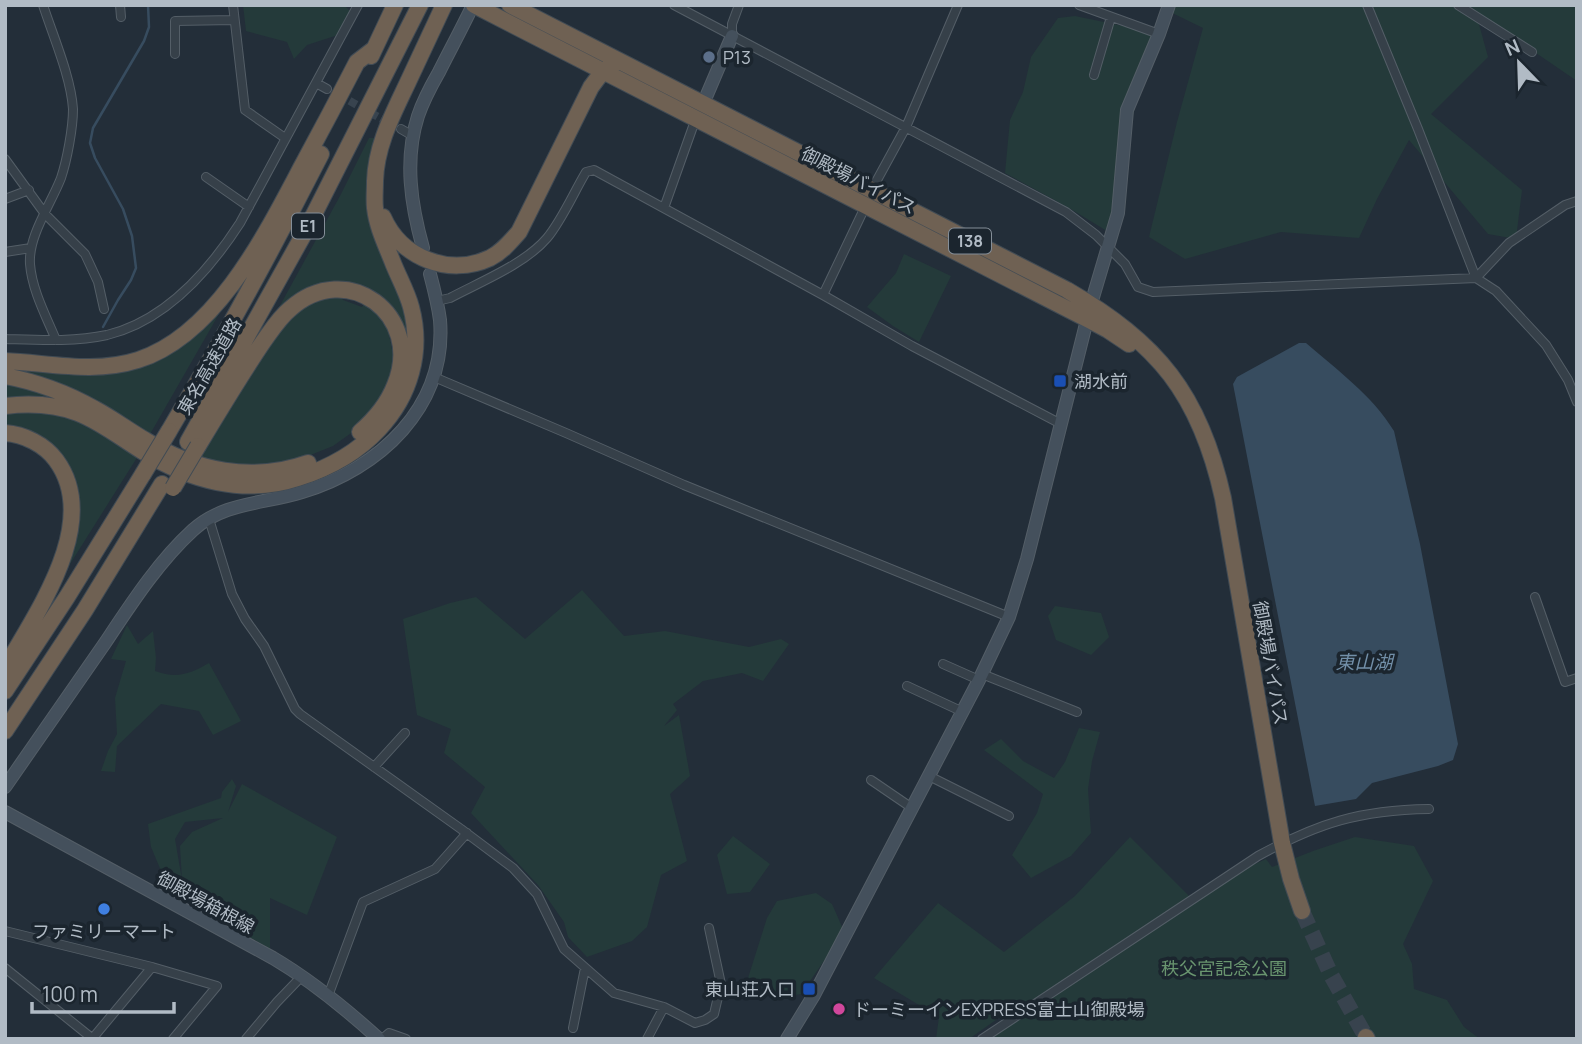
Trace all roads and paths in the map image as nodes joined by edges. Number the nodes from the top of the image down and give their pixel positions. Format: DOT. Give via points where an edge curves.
graph roads {
  1 [pos="43,5"];
  2 [pos="120,5"];
  3 [pos="233,5"];
  4 [pos="358,5"];
  5 [pos="395,5"];
  6 [pos="420,5"];
  7 [pos="444,5"];
  8 [pos="474,5"];
  9 [pos="510,5"];
  10 [pos="674,5"];
  11 [pos="739,5"];
  12 [pos="958,5"];
  13 [pos="1079,5"];
  14 [pos="1168,5"];
  15 [pos="1367,5"];
  16 [pos="1458,5"];
  17 [pos="121,17"];
  18 [pos="1111,17"];
  19 [pos="234,20"];
  20 [pos="1159,34"];
  21 [pos="732,36"];
  22 [pos="374,49"];
  23 [pos="1532,52"];
  24 [pos="176,54"];
  25 [pos="582,60"];
  26 [pos="622,63"];
  27 [pos="603,71"];
  28 [pos="1094,75"];
  29 [pos="316,83"];
  30 [pos="590,87"];
  31 [pos="327,89"];
  32 [pos="699,111"];
  33 [pos="906,127"];
  34 [pos="401,129"];
  35 [pos="413,136"];
  36 [pos="285,138"];
  37 [pos="5,159"];
  38 [pos="205,177"];
  39 [pos="29,190"];
  40 [pos="376,195"];
  41 [pos="869,198"];
  42 [pos="5,200"];
  43 [pos="1577,201"];
  44 [pos="249,207"];
  45 [pos="663,208"];
  46 [pos="45,214"];
  47 [pos="1108,247"];
  48 [pos="31,248"];
  49 [pos="423,248"];
  50 [pos="5,252"];
  51 [pos="430,274"];
  52 [pos="1476,278"];
  53 [pos="823,295"];
  54 [pos="437,301"];
  55 [pos="104,309"];
  56 [pos="1089,311"];
  57 [pos="5,339"];
  58 [pos="56,340"];
  59 [pos="5,361"];
  60 [pos="5,376"];
  61 [pos="434,377"];
  62 [pos="1577,402"];
  63 [pos="5,406"];
  64 [pos="1061,424"];
  65 [pos="5,433"];
  66 [pos="193,444"];
  67 [pos="209,519"];
  68 [pos="1535,597"];
  69 [pos="1009,617"];
  70 [pos="943,664"];
  71 [pos="5,668"];
  72 [pos="981,677"];
  73 [pos="1577,678"];
  74 [pos="907,686"];
  75 [pos="5,691"];
  76 [pos="962,712"];
  77 [pos="1077,712"];
  78 [pos="5,731"];
  79 [pos="405,733"];
  80 [pos="374,767"];
  81 [pos="929,776"];
  82 [pos="871,780"];
  83 [pos="5,787"];
  84 [pos="912,808"];
  85 [pos="1429,809"];
  86 [pos="5,812"];
  87 [pos="1009,816"];
  88 [pos="467,833"];
  89 [pos="1282,844"];
  90 [pos="1302,911"];
  91 [pos="709,928"];
  92 [pos="5,932"];
  93 [pos="152,967"];
  94 [pos="5,968"];
  95 [pos="585,968"];
  96 [pos="302,976"];
  97 [pos="328,996"];
  98 [pos="664,1007"];
  99 [pos="573,1028"];
  100 [pos="789,1038"];
  101 [pos="93,1039"];
  102 [pos="173,1039"];
  103 [pos="246,1039"];
  104 [pos="380,1039"];
  105 [pos="406,1039"];
  106 [pos="647,1039"];
  107 [pos="982,1039"];
  1 -- 46 [label="street" via="73,110 67,156"];
  2 -- 17 [label="street"];
  3 -- 19 [label="street"];
  4 -- 29 [label="street"];
  5 -- 22 [label="highway, 東名高速道路 / E1"];
  6 -- 66 [label="highway, 東名高速道路 / E1"];
  7 -- 40 [label="highway" via="384,134 376,166"];
  8 -- 25 [label="highway, 御殿場バイパス / 138"];
  8 -- 35 [label="street" via="426,97"];
  9 -- 26 [label="highway, 御殿場バイパス / 138" via="538,13"];
  10 -- 21 [label="street"];
  11 -- 21 [label="street"];
  12 -- 33 [label="street"];
  13 -- 18 [label="street"];
  14 -- 20 [label="street"];
  15 -- 52 [label="street"];
  16 -- 23 [label="street"];
  18 -- 20 [label="street"];
  18 -- 28 [label="street"];
  19 -- 24 [label="street" via="175,21"];
  19 -- 36 [label="street" via="245,110"];
  20 -- 47 [label="street" via="1127,110 1118,213"];
  21 -- 32 [label="street"];
  21 -- 33 [label="street"];
  22 -- 59 [label="highway" via="357,62 256,248 196,326 136,361 70,367"];
  22 -- 75 [label="highway, 東名高速道路 / E1, bridge" via="288,220 169,431"];
  25 -- 27 [label="highway, 御殿場バイパス / 138"];
  25 -- 30 [label="highway" via="590,73"];
  26 -- 27 [label="highway"];
  26 -- 32 [label="highway, 御殿場バイパス / 138"];
  27 -- 30 [label="highway"];
  27 -- 32 [label="highway, 御殿場バイパス / 138"];
  29 -- 31 [label="street"];
  29 -- 36 [label="street"];
  30 -- 40 [label="highway" via="519,232 492,257 445,266 416,254 391,231"];
  32 -- 41 [label="highway, 御殿場バイパス / 138"];
  32 -- 45 [label="street"];
  33 -- 41 [label="street"];
  33 -- 47 [label="street" via="1066,212"];
  34 -- 35 [label="street"];
  35 -- 49 [label="street" via="411,198"];
  36 -- 44 [label="street"];
  37 -- 39 [label="street"];
  38 -- 44 [label="street"];
  39 -- 42 [label="street"];
  39 -- 46 [label="street"];
  40 -- 63 [label="highway" via="378,224 414,320 414,367 403,396 385,422 338,461 293,479 228,485 176,470 78,413 42,404"];
  41 -- 53 [label="street"];
  41 -- 56 [label="highway, 御殿場バイパス / 138"];
  43 -- 52 [label="street" via="1509,243"];
  44 -- 58 [label="street" via="219,254 166,306 108,335"];
  45 -- 53 [label="street"];
  45 -- 54 [label="street" via="594,170 586,172 538,248"];
  46 -- 48 [label="street"];
  46 -- 55 [label="street" via="85,254"];
  47 -- 52 [label="street" via="1138,287 1153,292"];
  47 -- 56 [label="street"];
  48 -- 50 [label="street"];
  48 -- 58 [label="street" via="32,277"];
  51 -- 54 [label="street"];
  52 -- 62 [label="street" via="1496,291 1546,345"];
  53 -- 64 [label="street"];
  54 -- 61 [label="street" via="440,340"];
  56 -- 64 [label="street"];
  56 -- 89 [label="highway, 御殿場バイパス / 138" via="1175,387 1210,447 1223,498"];
  57 -- 58 [label="street"];
  60 -- 66 [label="highway" via="42,384 93,407 196,465 243,474 277,471 334,451 362,431 382,408 396,384 401,360 398,332 389,314 365,295 342,289 308,296 290,308 274,328"];
  61 -- 67 [label="street" via="419,408 395,440 362,466 321,486 232,508"];
  61 -- 69 [label="street"];
  64 -- 69 [label="street"];
  65 -- 71 [label="highway" via="21,436 53,456 69,486 72,509 58,570"];
  66 -- 78 [label="highway, 東名高速道路 / E1"];
  67 -- 80 [label="street" via="232,594 295,709"];
  67 -- 83 [label="street" via="164,560"];
  68 -- 73 [label="street" via="1565,682"];
  69 -- 72 [label="street"];
  70 -- 72 [label="street"];
  72 -- 76 [label="street"];
  72 -- 77 [label="street"];
  74 -- 76 [label="street"];
  76 -- 81 [label="street"];
  79 -- 80 [label="street"];
  80 -- 88 [label="street"];
  81 -- 84 [label="street"];
  81 -- 87 [label="street"];
  82 -- 84 [label="street"];
  84 -- 100 [label="street"];
  85 -- 89 [label="street" via="1340,820"];
  86 -- 96 [label="street, 御殿場箱根線"];
  88 -- 95 [label="street" via="513,868 537,894 564,948"];
  88 -- 97 [label="street" via="435,869 363,902"];
  89 -- 90 [label="highway, 御殿場バイパス / 138"];
  89 -- 107 [label="street"];
  91 -- 98 [label="street" via="721,984 714,1014 695,1023"];
  92 -- 93 [label="street"];
  93 -- 101 [label="street"];
  93 -- 102 [label="street" via="217,986"];
  94 -- 101 [label="street"];
  95 -- 98 [label="street" via="614,993"];
  95 -- 99 [label="street"];
  96 -- 97 [label="street, 御殿場箱根線"];
  96 -- 103 [label="street"];
  97 -- 104 [label="street, 御殿場箱根線"];
  98 -- 106 [label="street"];
  104 -- 105 [label="street" via="389,1033"];
}
